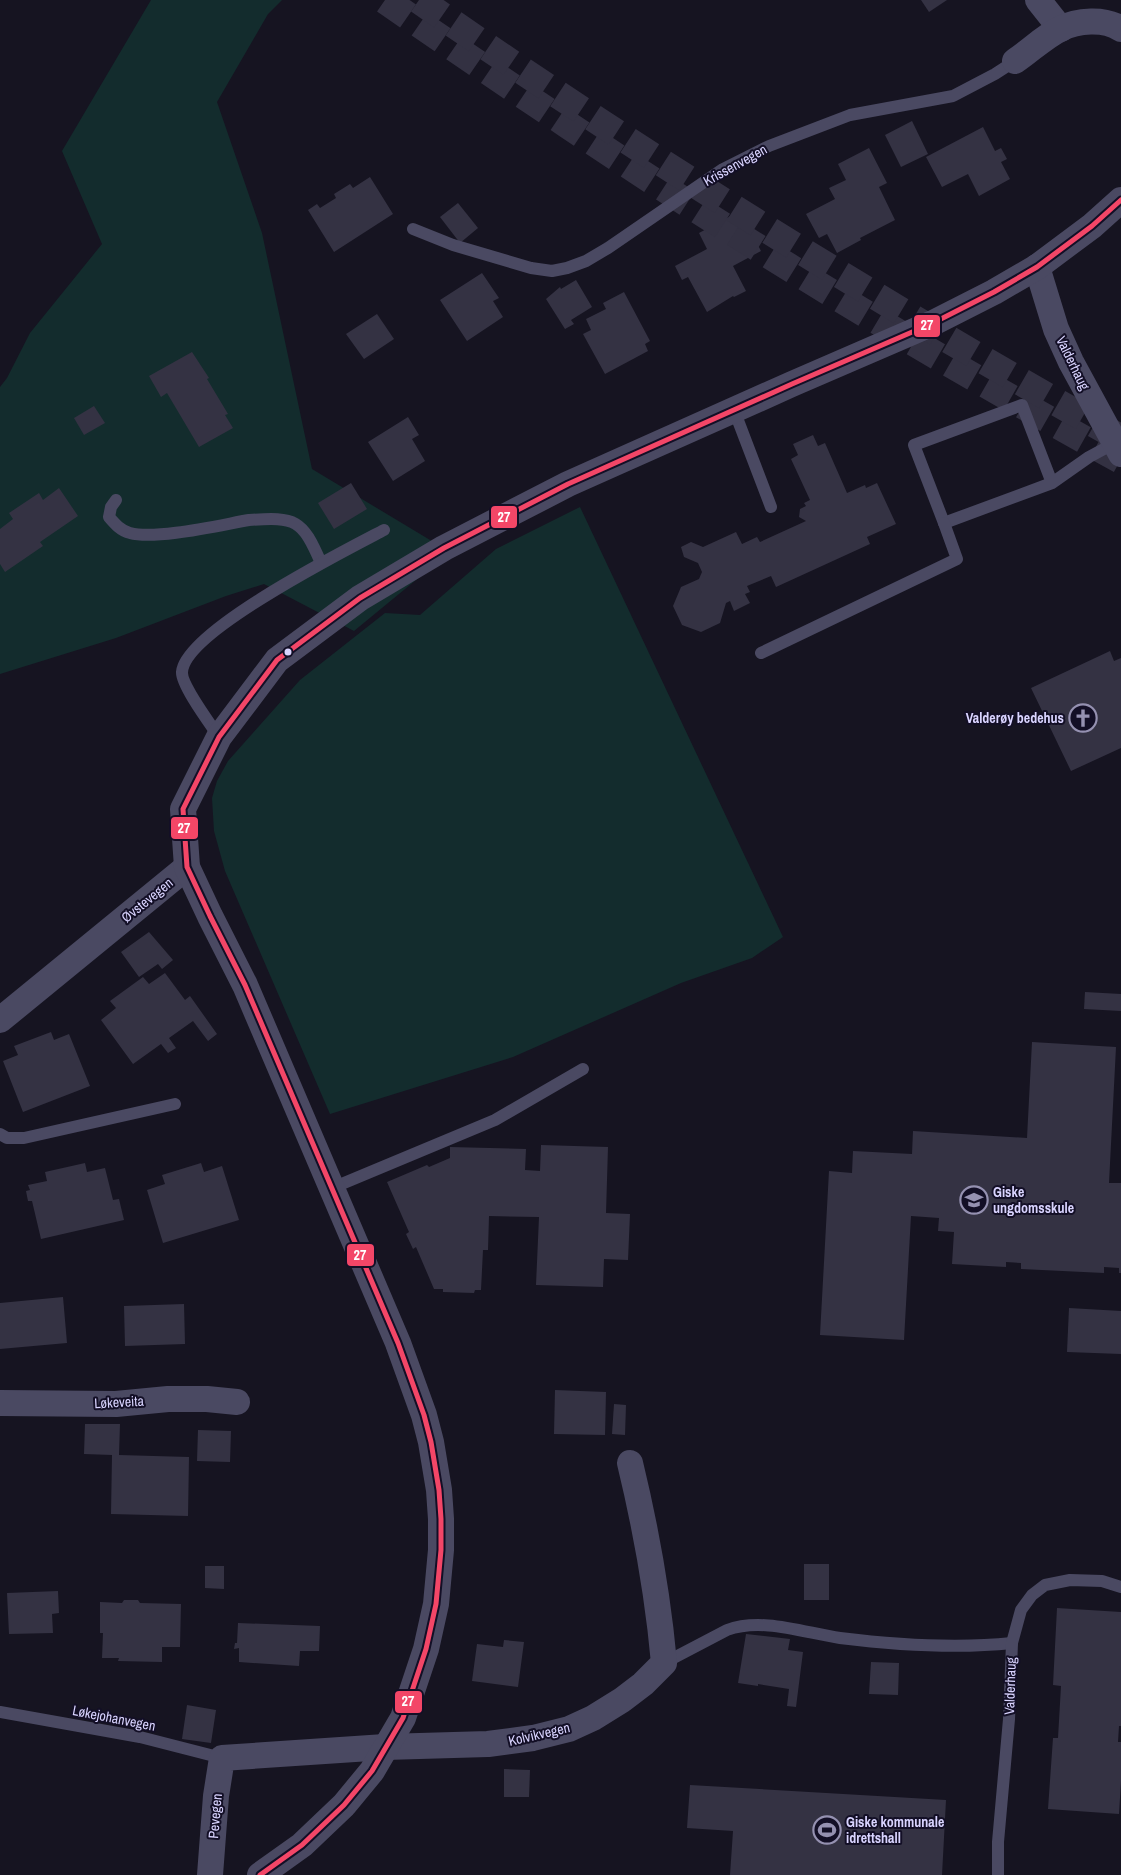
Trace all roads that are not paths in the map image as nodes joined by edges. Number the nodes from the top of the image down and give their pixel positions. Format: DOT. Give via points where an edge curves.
graph roads {
  1 [pos="1038,0"];
  2 [pos="1061,29"];
  3 [pos="1121,29"];
  4 [pos="1015,61"];
  5 [pos="1121,200"];
  6 [pos="413,229"];
  7 [pos="1037,267"];
  8 [pos="734,410"];
  9 [pos="1118,449"];
  10 [pos="1052,483"];
  11 [pos="116,500"];
  12 [pos="771,507"];
  13 [pos="944,523"];
  14 [pos="384,530"];
  15 [pos="321,563"];
  16 [pos="761,653"];
  17 [pos="219,737"];
  18 [pos="187,868"];
  19 [pos="0,1020"];
  20 [pos="583,1069"];
  21 [pos="175,1104"];
  22 [pos="0,1134"];
  23 [pos="332,1188"];
  24 [pos="237,1402"];
  25 [pos="0,1403"];
  26 [pos="630,1463"];
  27 [pos="1121,1586"];
  28 [pos="1012,1642"];
  29 [pos="664,1663"];
  30 [pos="0,1712"];
  31 [pos="385,1747"];
  32 [pos="222,1758"];
  33 [pos="210,1875"];
  34 [pos="260,1875"];
  35 [pos="998,1875"];
  1 -- 2 [label="street"];
  2 -- 3 [label="street, Krissenvegen" via="1087,22 1108,23"];
  2 -- 4 [label="street, Krissenvegen"];
  4 -- 6 [label="lane, Krissenvegen" via="953,96 850,115 769,146 715,174 608,248 567,268 552,271 531,268 453,245"];
  5 -- 7 [label="street"];
  7 -- 8 [label="street" via="934,324"];
  7 -- 9 [label="street, Valderhaug" via="1056,328 1071,362"];
  8 -- 12 [label="lane"];
  8 -- 17 [label="street" via="568,484 444,548 360,598 277,660"];
  9 -- 10 [label="lane" via="1089,457"];
  10 -- 13 [label="lane"];
  10 -- 13 [label="lane" via="1022,405 1013,408 914,445"];
  11 -- 15 [label="lane" via="109,517 130,533 160,535 264,519 295,522 310,537"];
  13 -- 16 [label="lane" via="957,559"];
  14 -- 15 [label="lane"];
  15 -- 17 [label="lane" via="224,624 189,656 182,676"];
  17 -- 18 [label="street" via="183,810"];
  18 -- 19 [label="street, Øvstevegen"];
  18 -- 23 [label="street" via="245,985"];
  20 -- 23 [label="lane" via="495,1120"];
  21 -- 22 [label="lane" via="24,1138 7,1138"];
  23 -- 31 [label="street" via="398,1343 424,1415 439,1490 441,1550 436,1604 408,1705"];
  24 -- 25 [label="street, Løkeveita" via="168,1399 116,1404"];
  26 -- 29 [label="street" via="658,1610"];
  27 -- 28 [label="lane, Valderhaug" via="1102,1581 1070,1580 1045,1585 1021,1610"];
  28 -- 29 [label="lane" via="983,1646 913,1645 839,1638 755,1624 728,1630"];
  28 -- 35 [label="lane, Valderhaug"];
  29 -- 31 [label="street, Kolvikvegen" via="622,1700 569,1729 488,1744"];
  30 -- 32 [label="lane, Løkejohanvegen" via="140,1737"];
  31 -- 32 [label="street, Kolvikvegen"];
  31 -- 34 [label="street" via="372,1772 344,1806 302,1846"];
  32 -- 33 [label="street, Pevegen"];
}
